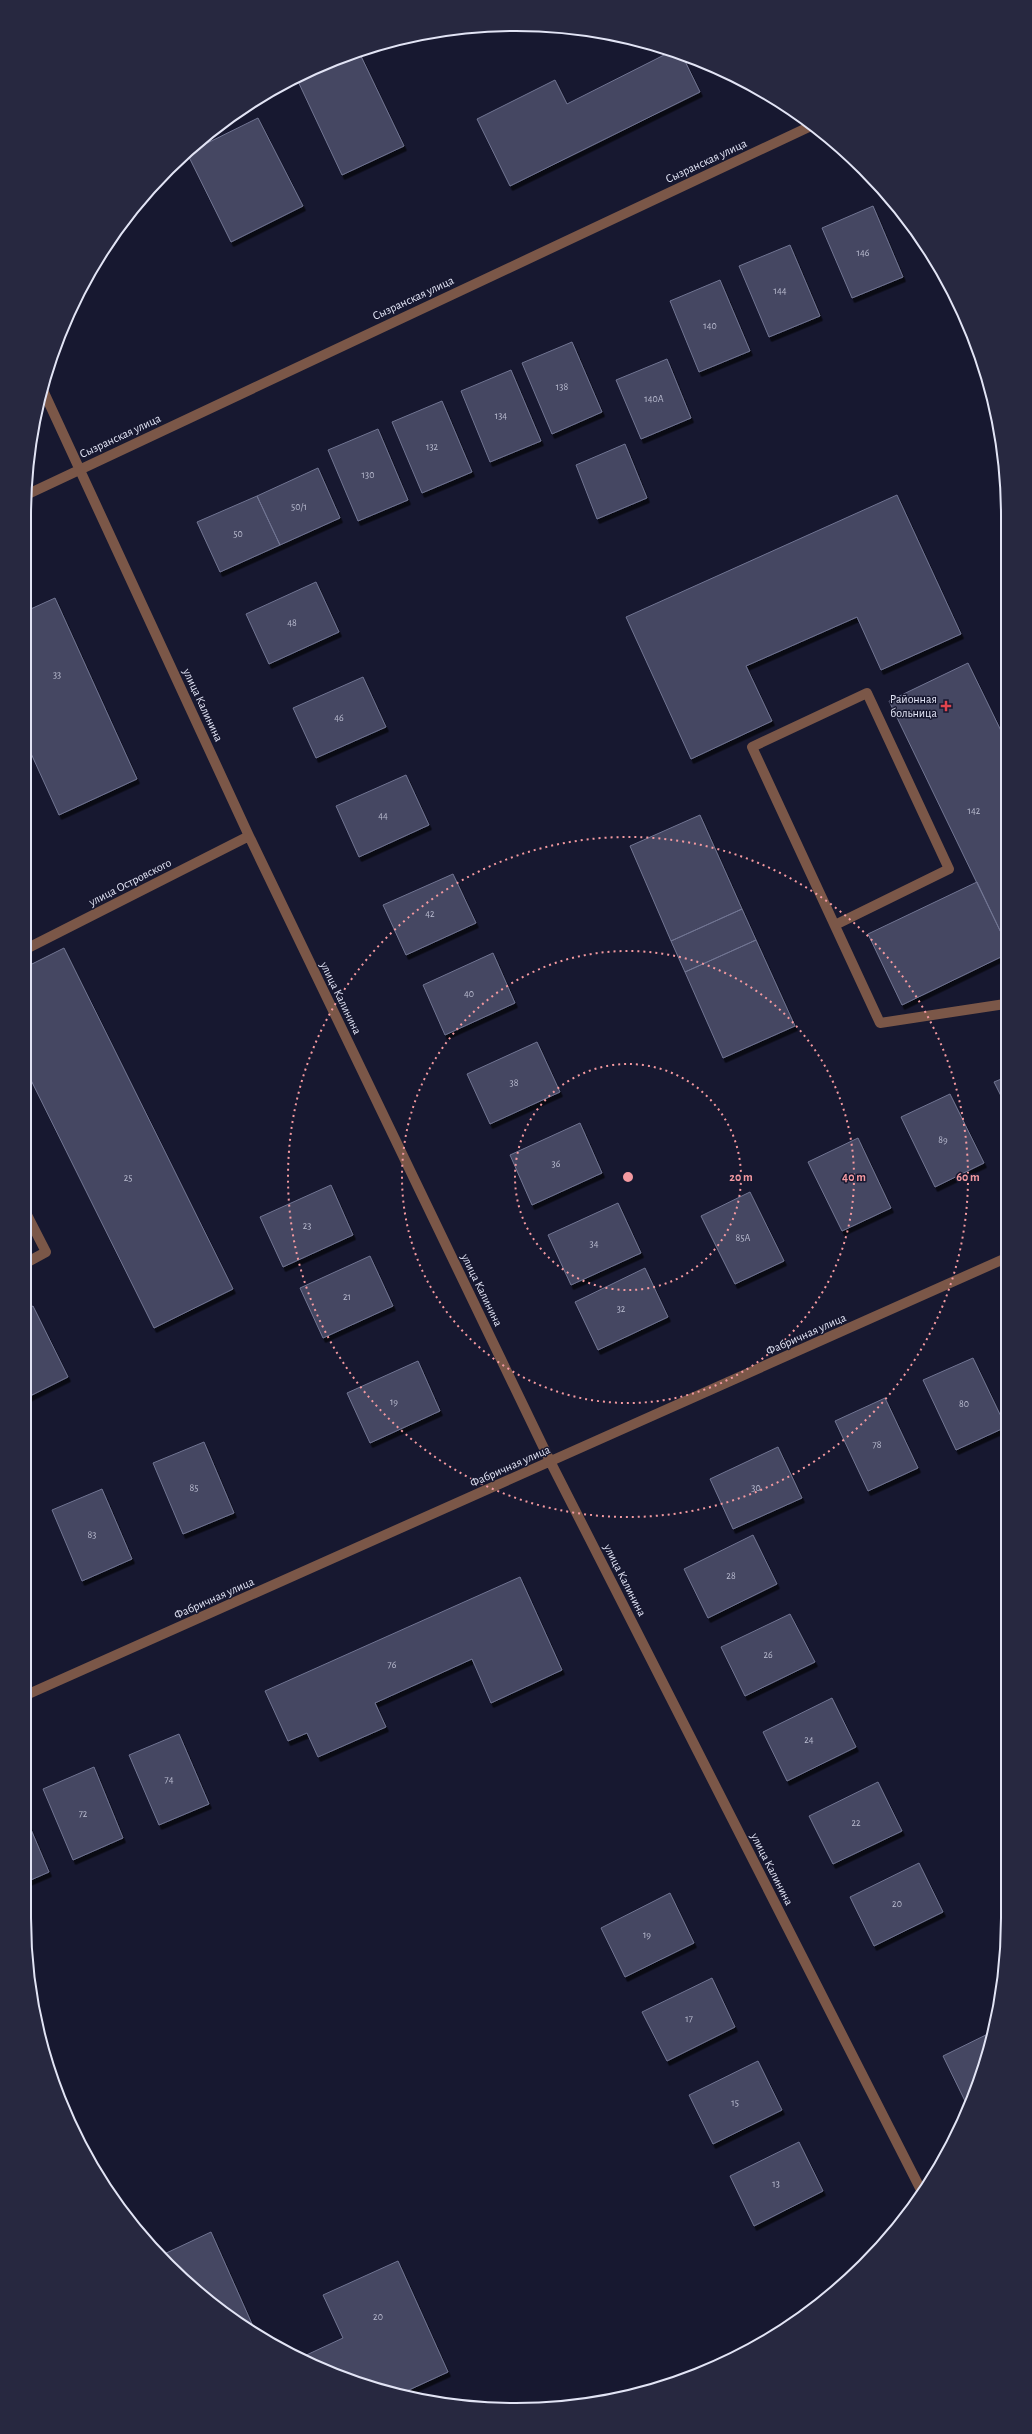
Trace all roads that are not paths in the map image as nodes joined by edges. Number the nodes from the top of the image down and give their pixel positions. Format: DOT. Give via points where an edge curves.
graph roads {
  1 [pos="807,128"];
  2 [pos="46,397"];
  3 [pos="80,470"];
  4 [pos="32,492"];
  5 [pos="249,836"];
  6 [pos="835,926"];
  7 [pos="31,946"];
  8 [pos="1001,1005"];
  9 [pos="31,1223"];
  10 [pos="31,1260"];
  11 [pos="1001,1260"];
  12 [pos="551,1463"];
  13 [pos="31,1693"];
  14 [pos="919,2187"];
  1 -- 3 [label="street, Сызранская улица"];
  2 -- 3 [label="street, улица Калинина"];
  3 -- 4 [label="street, Сызранская улица"];
  3 -- 5 [label="street, улица Калинина"];
  5 -- 7 [label="street, улица Островского"];
  5 -- 12 [label="street, улица Калинина"];
  6 -- 6 [label="street" via="752,747 867,694 949,869"];
  6 -- 8 [label="street" via="880,1023"];
  9 -- 10 [label="street" via="46,1252"];
  11 -- 12 [label="street, Фабричная улица"];
  12 -- 13 [label="street, Фабричная улица"];
  12 -- 14 [label="street, улица Калинина"];
}
